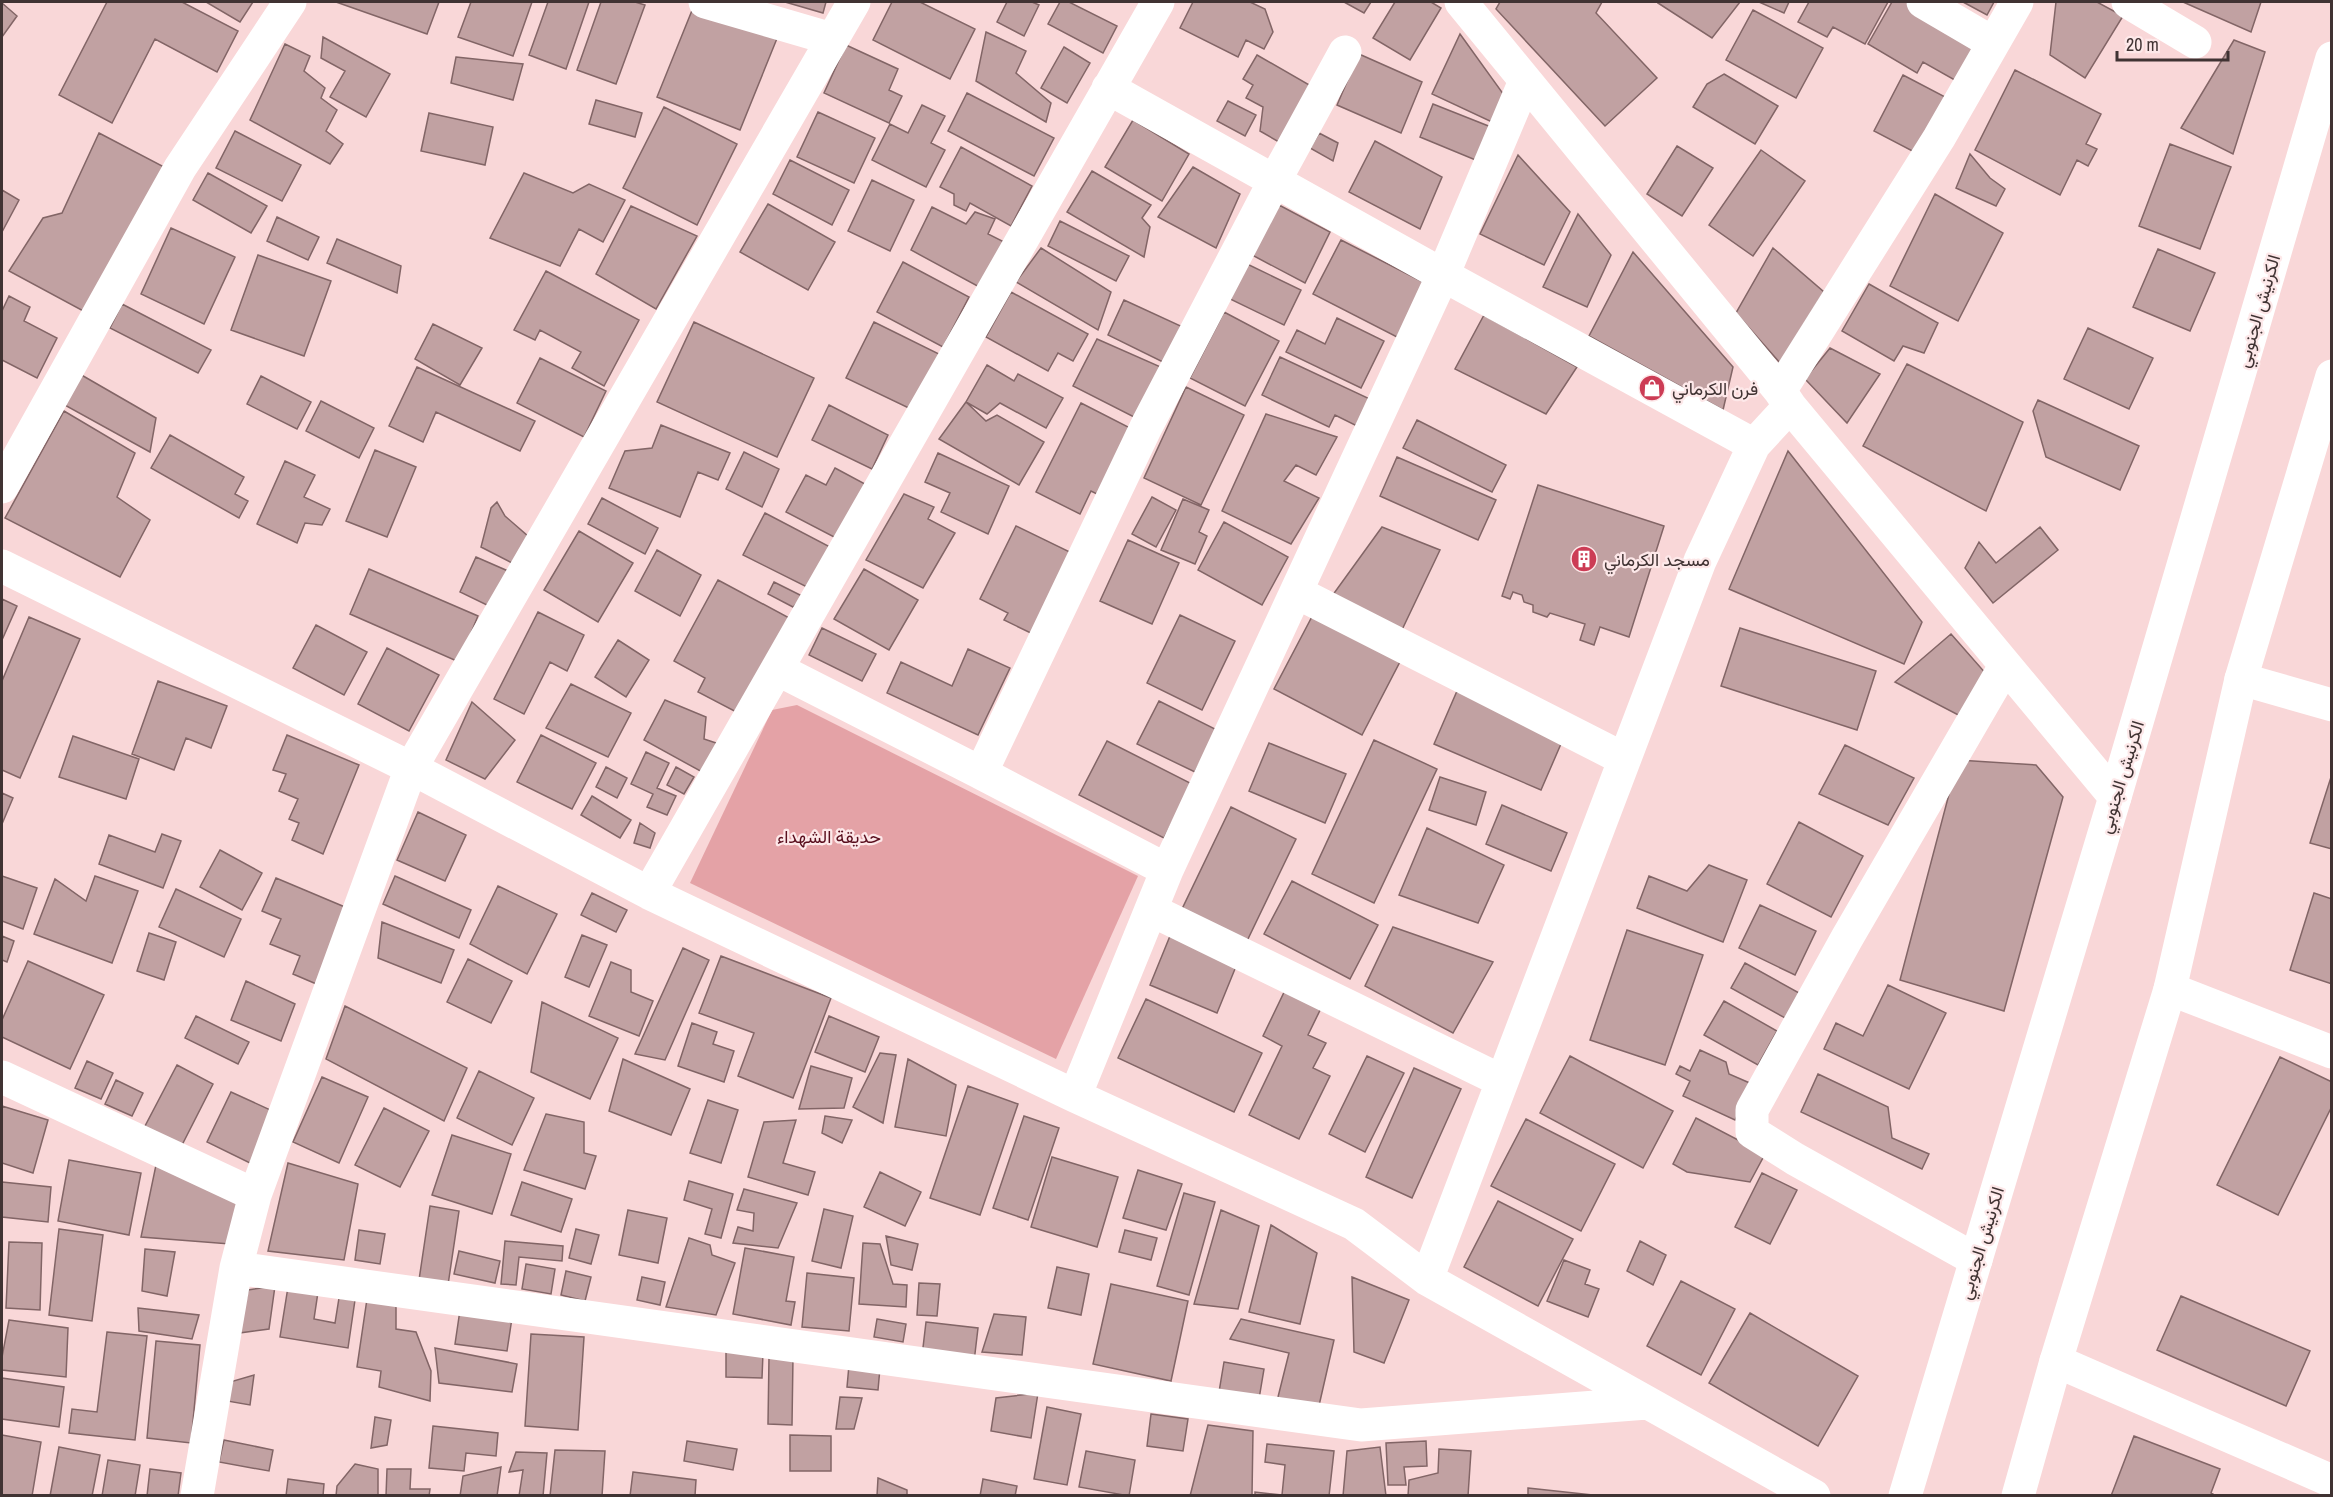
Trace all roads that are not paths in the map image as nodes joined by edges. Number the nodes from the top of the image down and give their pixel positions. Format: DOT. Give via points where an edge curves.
graph roads {
  1 [pos="290,2"];
  2 [pos="705,2"];
  3 [pos="854,2"];
  4 [pos="1158,2"];
  5 [pos="1461,2"];
  6 [pos="1923,2"];
  7 [pos="2017,2"];
  8 [pos="2128,2"];
  9 [pos="832,39"];
  10 [pos="2195,42"];
  11 [pos="1993,43"];
  12 [pos="1345,52"];
  13 [pos="2331,58"];
  14 [pos="1525,81"];
  15 [pos="1108,88"];
  16 [pos="1275,180"];
  17 [pos="1443,275"];
  18 [pos="2331,376"];
  19 [pos="1785,399"];
  20 [pos="1754,445"];
  21 [pos="2,487"];
  22 [pos="2,566"];
  23 [pos="1296,592"];
  24 [pos="2005,666"];
  25 [pos="777,669"];
  26 [pos="2241,679"];
  27 [pos="2331,705"];
  28 [pos="1624,759"];
  29 [pos="411,768"];
  30 [pos="981,773"];
  31 [pos="2115,797"];
  32 [pos="1167,870"];
  33 [pos="649,893"];
  34 [pos="1151,910"];
  35 [pos="2170,989"];
  36 [pos="2331,1052"];
  37 [pos="2,1077"];
  38 [pos="1502,1081"];
  39 [pos="1074,1096"];
  40 [pos="255,1195"];
  41 [pos="1976,1260"];
  42 [pos="236,1268"];
  43 [pos="1427,1279"];
  44 [pos="2056,1361"];
  45 [pos="1647,1403"];
  46 [pos="2331,1481"];
  47 [pos="197,1496"];
  48 [pos="1814,1496"];
  49 [pos="1905,1496"];
  50 [pos="2018,1496"];
  1 -- 21 [label="street" via="180,168"];
  2 -- 9 [label="street"];
  3 -- 9 [label="street"];
  4 -- 15 [label="street"];
  5 -- 14 [label="street"];
  6 -- 11 [label="street"];
  7 -- 11 [label="street"];
  8 -- 10 [label="street"];
  9 -- 29 [label="street"];
  11 -- 19 [label="street"];
  12 -- 16 [label="street"];
  13 -- 31 [label="street, الكرنيش الجنوبي"];
  14 -- 17 [label="street"];
  14 -- 19 [label="street"];
  15 -- 16 [label="street"];
  15 -- 25 [label="street"];
  16 -- 17 [label="street"];
  16 -- 30 [label="street" via="1147,425"];
  17 -- 20 [label="street"];
  17 -- 23 [label="street"];
  18 -- 26 [label="street"];
  19 -- 20 [label="street"];
  19 -- 24 [label="street"];
  20 -- 28 [label="street" via="1700,561"];
  22 -- 29 [label="street"];
  23 -- 28 [label="street"];
  23 -- 32 [label="street"];
  24 -- 31 [label="street"];
  24 -- 41 [label="street" via="1752,1110 1752,1131"];
  25 -- 30 [label="street"];
  25 -- 33 [label="street"];
  26 -- 27 [label="street"];
  26 -- 35 [label="street"];
  28 -- 38 [label="street"];
  29 -- 33 [label="street"];
  29 -- 40 [label="street"];
  30 -- 32 [label="street"];
  31 -- 41 [label="street, الكرنيش الجنوبي"];
  32 -- 34 [label="street"];
  33 -- 39 [label="street"];
  34 -- 38 [label="street"];
  34 -- 39 [label="street"];
  35 -- 36 [label="street"];
  35 -- 44 [label="street"];
  37 -- 40 [label="street"];
  38 -- 43 [label="street"];
  39 -- 43 [label="street" via="1354,1224"];
  40 -- 42 [label="street"];
  41 -- 49 [label="street, الكرنيش الجنوبي"];
  42 -- 45 [label="street" via="1360,1425"];
  42 -- 47 [label="street"];
  43 -- 45 [label="street"];
  44 -- 46 [label="street"];
  44 -- 50 [label="street"];
  45 -- 48 [label="street"];
}
